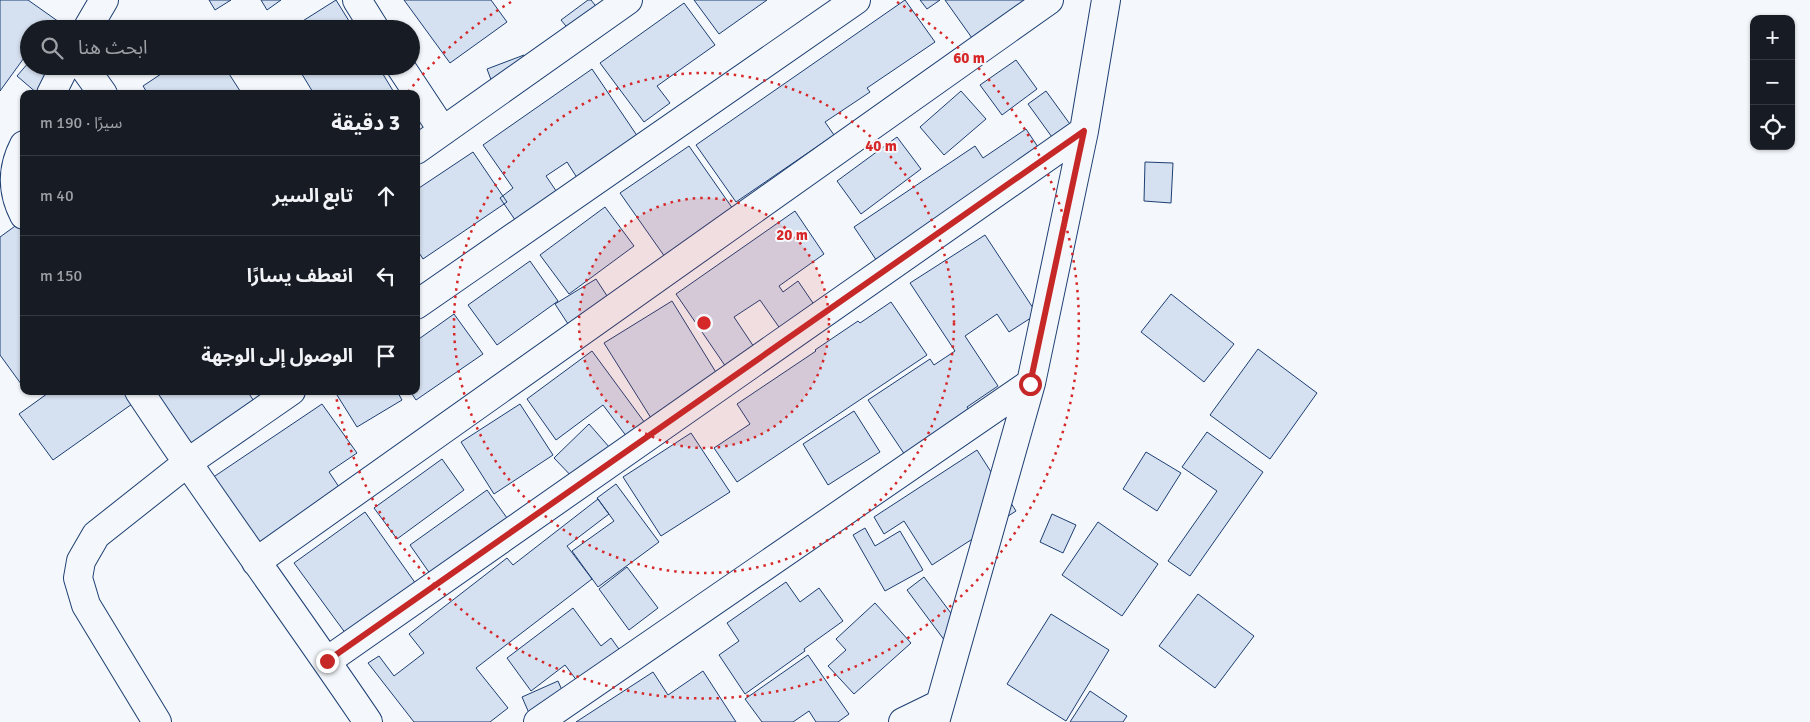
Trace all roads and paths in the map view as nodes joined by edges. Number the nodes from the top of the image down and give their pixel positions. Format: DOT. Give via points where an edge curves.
graph roads {
  1 [pos="104,0"];
  2 [pos="357,0"];
  3 [pos="628,0"];
  4 [pos="856,0"];
  5 [pos="1049,0"];
  6 [pos="1106,0"];
  7 [pos="92,20"];
  8 [pos="370,20"];
  9 [pos="60,75"];
  10 [pos="89,75"];
  11 [pos="406,75"];
  12 [pos="53,90"];
  13 [pos="100,90"];
  14 [pos="416,90"];
  15 [pos="420,96"];
  16 [pos="443,131"];
  17 [pos="1084,131"];
  18 [pos="420,147"];
  19 [pos="20,152"];
  20 [pos="20,208"];
  21 [pos="420,302"];
  22 [pos="1030,384"];
  23 [pos="142,395"];
  24 [pos="285,395"];
  25 [pos="187,463"];
  26 [pos="256,562"];
  27 [pos="327,661"];
  28 [pos="938,713"];
  29 [pos="157,722"];
  30 [pos="368,722"];
  31 [pos="538,722"];
  32 [pos="903,722"];
  1 -- 7 [label="street"];
  2 -- 8 [label="street"];
  3 -- 16 [label="street"];
  4 -- 21 [label="street"];
  5 -- 26 [label="street"];
  6 -- 17 [label="street"];
  9 -- 12 [label="street"];
  10 -- 13 [label="street"];
  11 -- 14 [label="street"];
  15 -- 16 [label="street"];
  16 -- 18 [label="street"];
  17 -- 22 [label="street"];
  17 -- 27 [label="street"];
  19 -- 20 [label="street" via="14,179"];
  22 -- 28 [label="street"];
  22 -- 31 [label="street"];
  23 -- 25 [label="street"];
  24 -- 25 [label="street"];
  25 -- 26 [label="street"];
  25 -- 29 [label="street" via="96,535 81,561 78,578 86,605"];
  26 -- 27 [label="street"];
  27 -- 30 [label="street"];
  28 -- 32 [label="street"];
}
